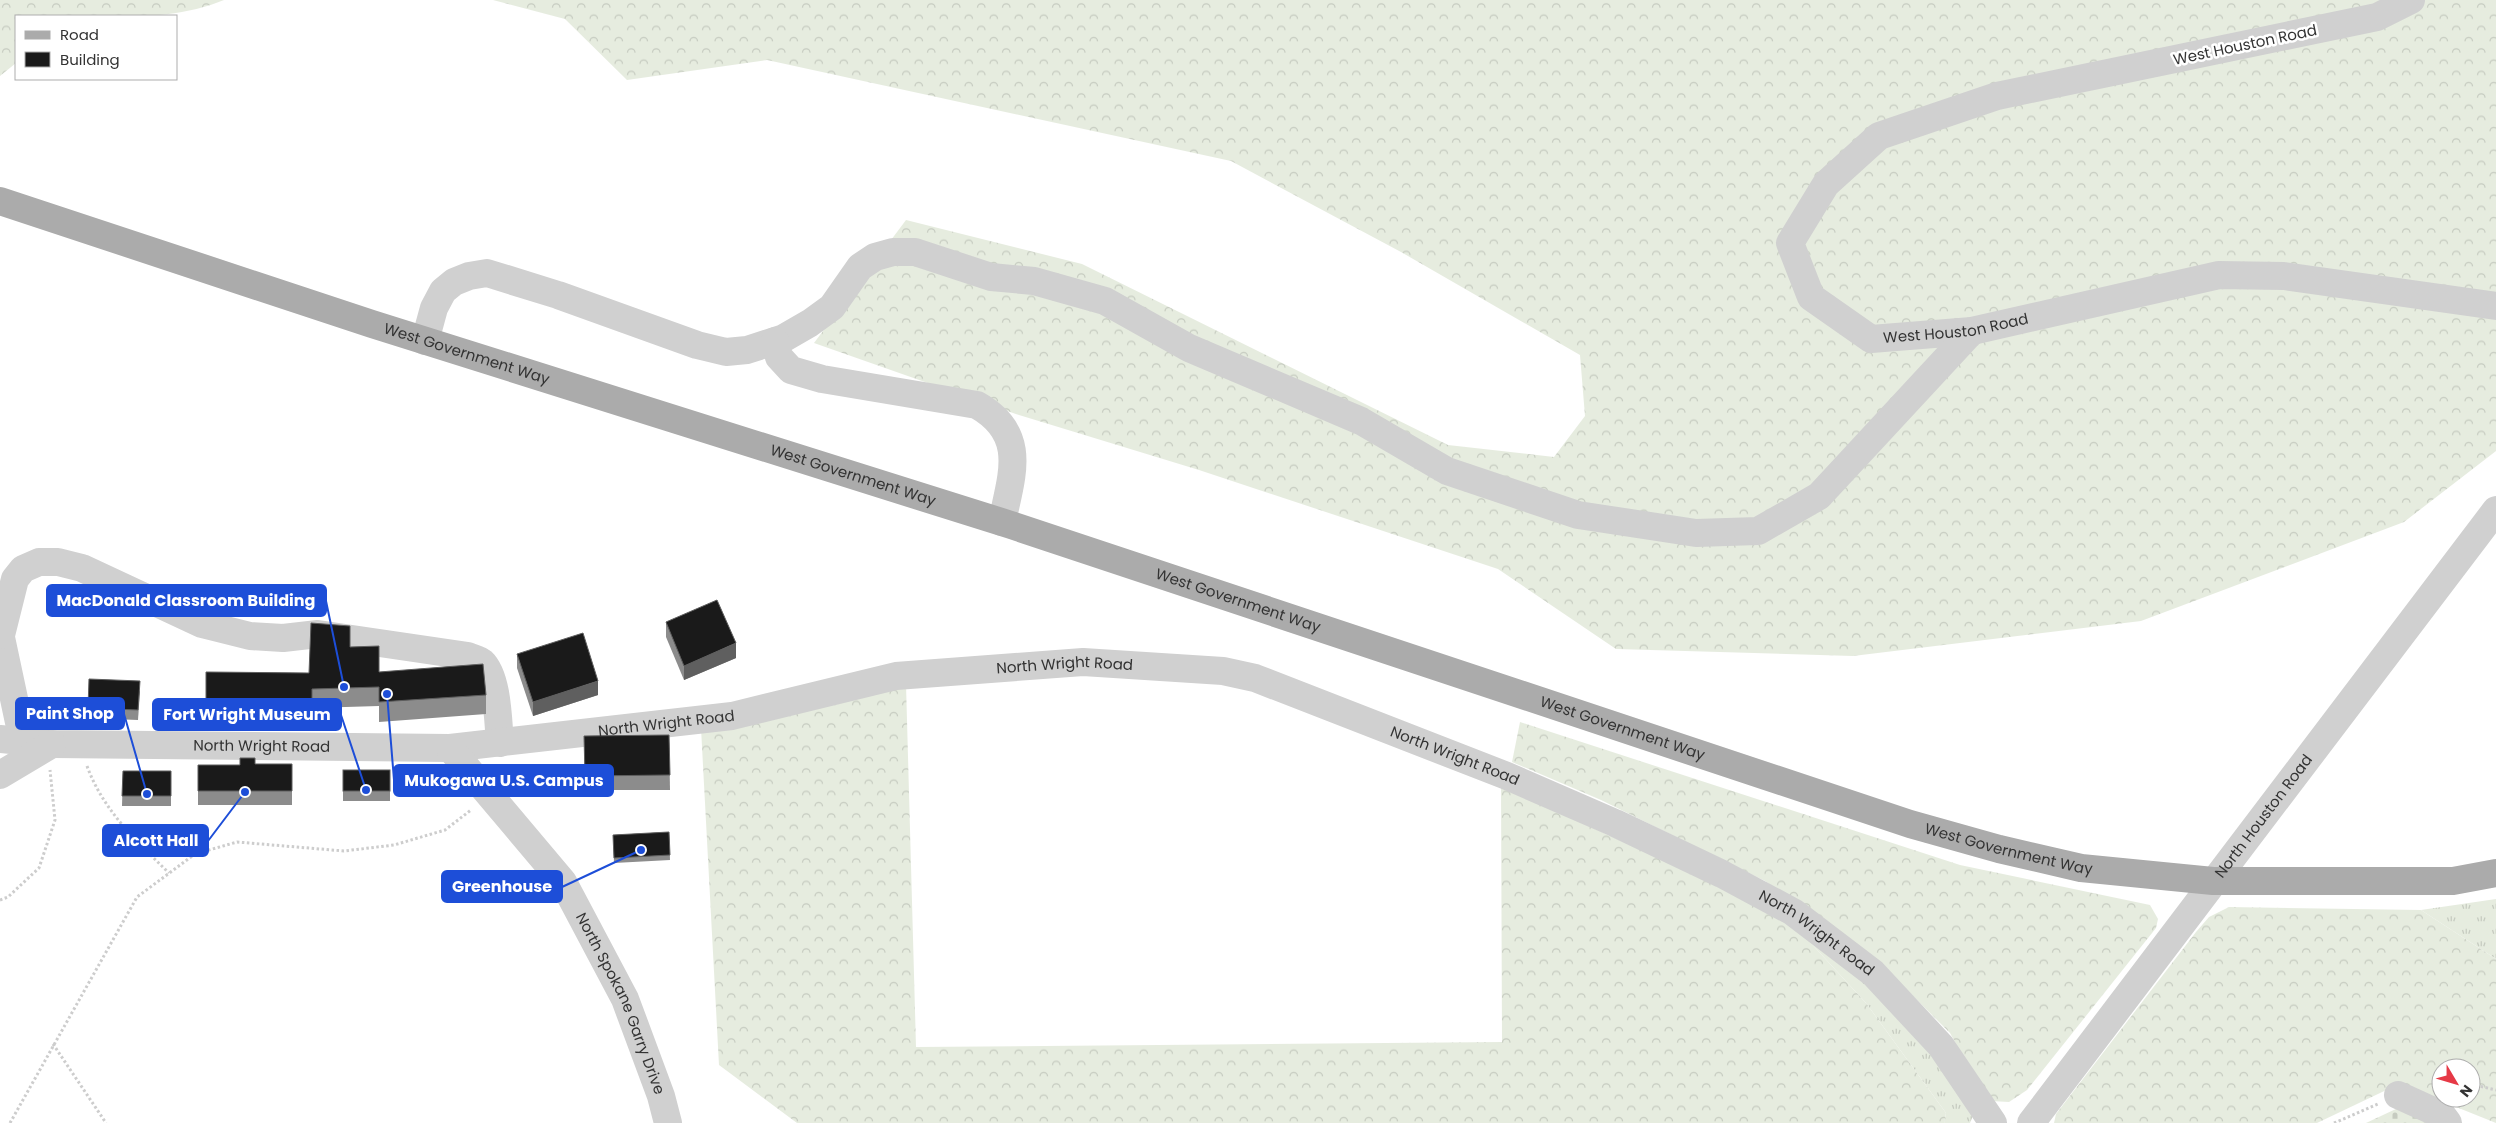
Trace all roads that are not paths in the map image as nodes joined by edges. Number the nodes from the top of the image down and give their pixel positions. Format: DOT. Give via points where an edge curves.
graph roads {
  1 [pos="2411,0"];
  2 [pos="0,201"];
  3 [pos="2496,306"];
  4 [pos="1972,331"];
  5 [pos="425,341"];
  6 [pos="776,341"];
  7 [pos="2496,510"];
  8 [pos="1002,522"];
  9 [pos="0,634"];
  10 [pos="31,742"];
  11 [pos="500,742"];
  12 [pos="450,748"];
  13 [pos="0,775"];
  14 [pos="2496,873"];
  15 [pos="2214,881"];
  16 [pos="2398,1096"];
  17 [pos="2445,1119"];
  18 [pos="668,1123"];
  19 [pos="1993,1123"];
  20 [pos="2032,1123"];
  21 [pos="2470,1123"];
  1 -- 4 [label="street, West Houston Road" via="2377,17 1997,96 1879,136 1826,184 1790,243 1811,297 1871,339"];
  2 -- 5 [label="main road, West Government Way"];
  3 -- 4 [label="street, West Houston Road" via="2284,276 2218,275"];
  4 -- 6 [label="street" via="1819,496 1758,530 1696,532 1578,515 1447,471 1361,421 1189,348 1105,302 1034,281 991,277 915,252 893,252 875,257 860,267 832,306 810,323"];
  5 -- 6 [label="street" via="434,308 443,291 454,282 487,273 726,352 748,350"];
  5 -- 8 [label="main road, West Government Way"];
  6 -- 8 [label="street" via="779,357 791,370 822,379 977,405 993,414 1010,439 1012,454 1012,474"];
  7 -- 15 [label="street, North Houston Road"];
  8 -- 15 [label="main road, West Government Way" via="1910,824 2082,868"];
  9 -- 10 [label="street"];
  9 -- 11 [label="street" via="15,579 23,570 40,562 58,562 82,568 202,624 250,636 283,638 318,634 468,656 482,662 489,671"];
  10 -- 12 [label="street, North Wright Road"];
  10 -- 13 [label="street"];
  11 -- 12 [label="street, North Wright Road"];
  11 -- 19 [label="street, North Wright Road" via="732,716 896,676 1083,662 1223,671 1255,678 1516,780 1615,823 1793,912 1873,973 1942,1046"];
  12 -- 18 [label="street, North Spokane Garry Drive" via="564,882 625,999"];
  14 -- 15 [label="main road, West Government Way" via="2453,881"];
  15 -- 20 [label="street, North Houston Road"];
  16 -- 17 [label="street"];
  17 -- 21 [label="street"];
}
